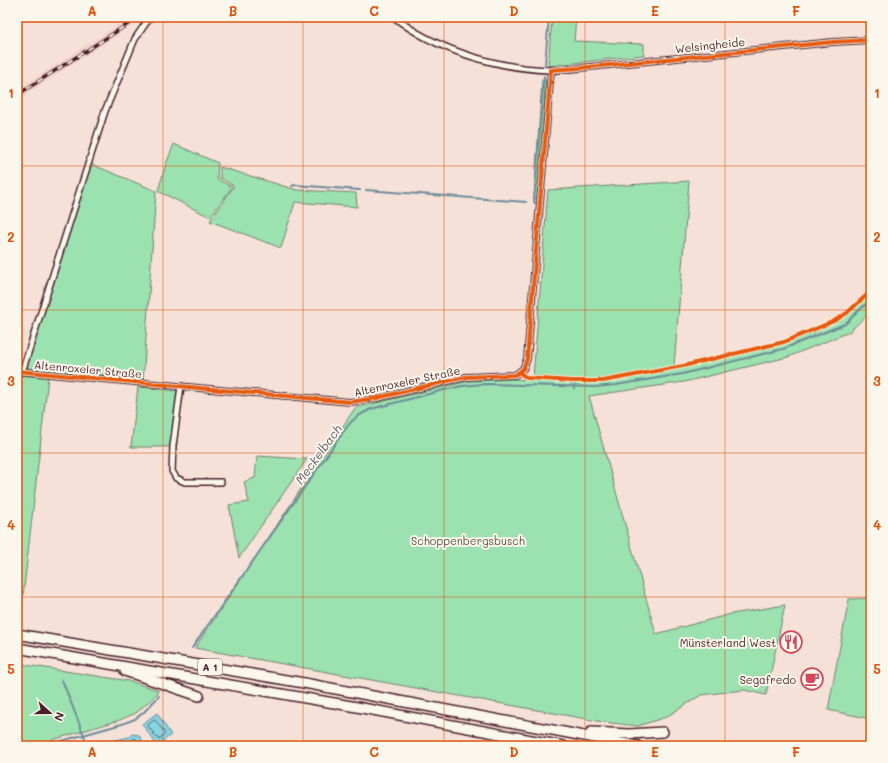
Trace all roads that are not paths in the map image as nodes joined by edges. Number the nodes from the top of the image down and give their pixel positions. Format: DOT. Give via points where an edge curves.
graph roads {
  1 [pos="150,17"];
  2 [pos="394,17"];
  3 [pos="871,40"];
  4 [pos="551,70"];
  5 [pos="19,371"];
  6 [pos="181,386"];
  7 [pos="221,482"];
  8 [pos="17,634"];
  9 [pos="17,648"];
  10 [pos="99,662"];
  11 [pos="198,696"];
  12 [pos="556,730"];
  13 [pos="664,732"];
  14 [pos="563,746"];
  15 [pos="637,746"];
  1 -- 5 [label="street, Altenroxeler Straße" via="135,39 105,111"];
  2 -- 4 [label="street, Welsingheide" via="424,36 458,52 500,64"];
  3 -- 4 [label="street, Welsingheide"];
  4 -- 6 [label="street, Altenroxeler Straße" via="527,359 520,373 452,380 350,402"];
  5 -- 6 [label="street, Altenroxeler Straße"];
  6 -- 7 [label="street" via="172,471 176,478 185,482"];
  8 -- 12 [label="highway, A 1" via="304,683"];
  9 -- 10 [label="highway, A 1"];
  10 -- 11 [label="highway"];
  10 -- 14 [label="highway, A 1"];
  12 -- 13 [label="highway" via="617,734"];
  12 -- 15 [label="highway, A 1"];
}
